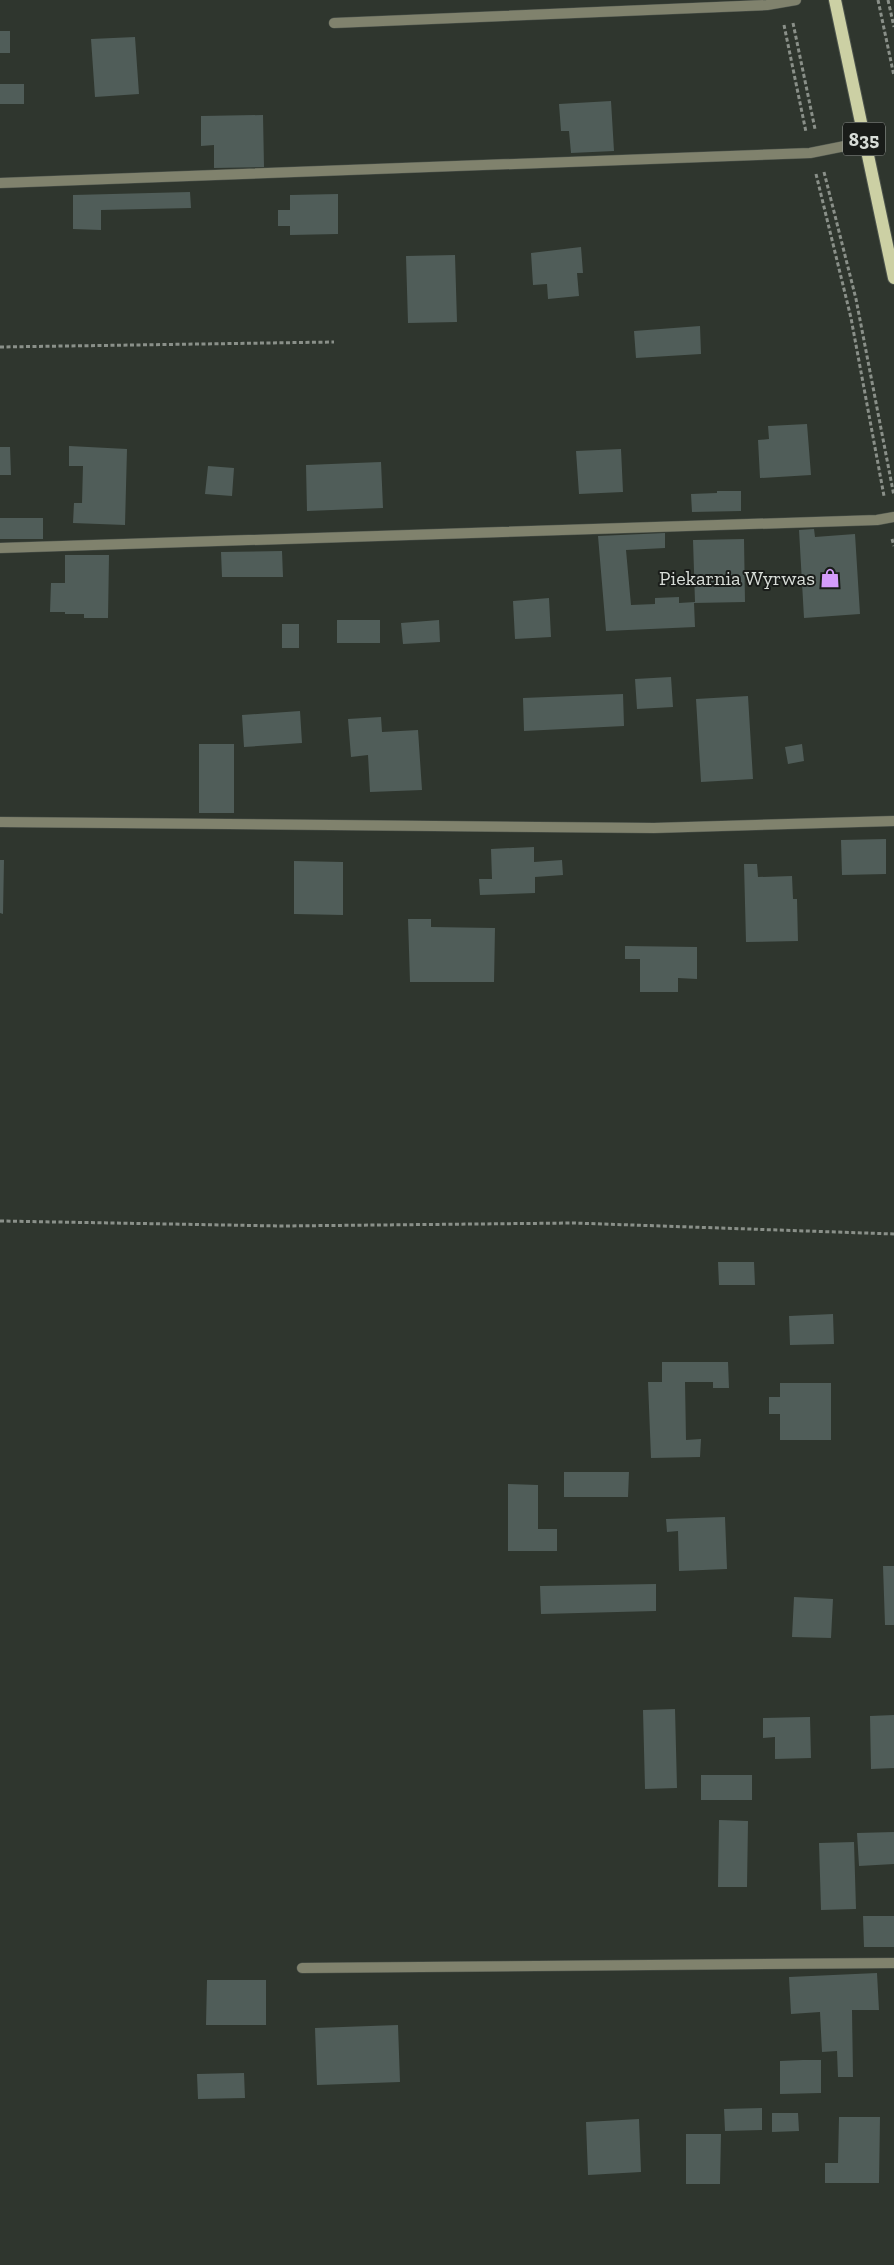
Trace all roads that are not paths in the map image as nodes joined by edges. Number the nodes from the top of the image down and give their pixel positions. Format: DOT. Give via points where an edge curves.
graph roads {
  1 [pos="835,0"];
  2 [pos="788,1"];
  3 [pos="334,24"];
  4 [pos="865,142"];
  5 [pos="0,183"];
  6 [pos="894,278"];
  7 [pos="891,518"];
  8 [pos="0,548"];
  9 [pos="894,820"];
  10 [pos="0,822"];
  11 [pos="894,1963"];
  12 [pos="302,1968"];
  1 -- 4 [label="main road, 835"];
  2 -- 3 [label="lane"];
  4 -- 5 [label="lane" via="815,152"];
  4 -- 6 [label="main road, 835"];
  7 -- 8 [label="lane"];
  9 -- 10 [label="lane" via="654,828"];
  11 -- 12 [label="lane"];
}
